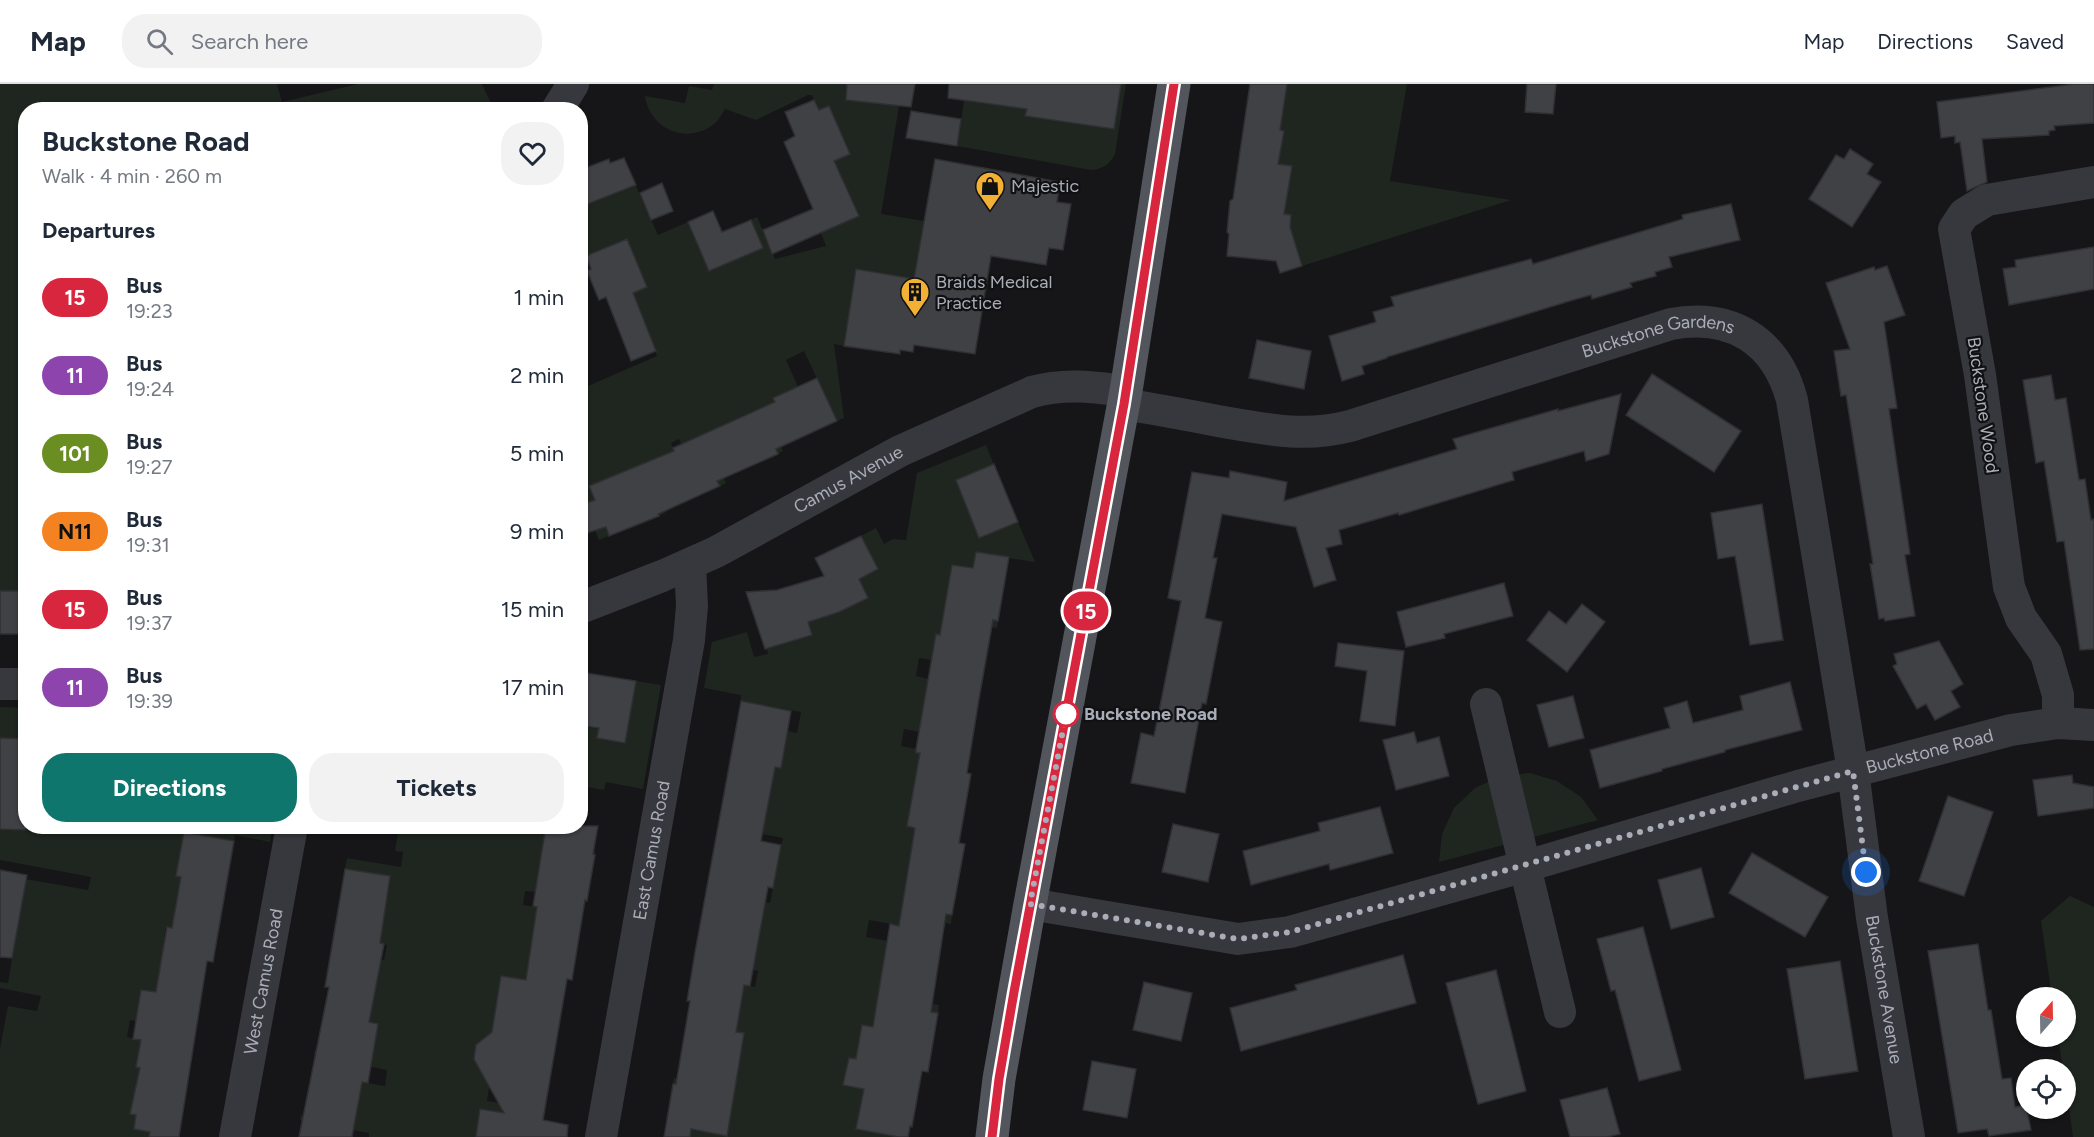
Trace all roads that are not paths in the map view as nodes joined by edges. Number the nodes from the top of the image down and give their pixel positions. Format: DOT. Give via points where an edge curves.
graph roads {
  1 [pos="573,84"];
  2 [pos="1174,84"];
  3 [pos="562,102"];
  4 [pos="2094,182"];
  5 [pos="1125,397"];
  6 [pos="690,564"];
  7 [pos="588,605"];
  8 [pos="0,684"];
  9 [pos="18,684"];
  10 [pos="1486,704"];
  11 [pos="2058,723"];
  12 [pos="2094,725"];
  13 [pos="1853,771"];
  14 [pos="291,834"];
  15 [pos="1526,866"];
  16 [pos="1030,904"];
  17 [pos="1560,1012"];
  18 [pos="235,1137"];
  19 [pos="601,1137"];
  20 [pos="992,1137"];
  21 [pos="1909,1137"];
  1 -- 3 [label="street"];
  2 -- 5 [label="main road"];
  4 -- 11 [label="street, Buckstone Wood" via="1987,200 1964,214 1954,229 1980,375 2009,587 2021,618 2046,654 2058,695"];
  5 -- 6 [label="street, Camus Avenue" via="1079,385 1024,395 900,451"];
  5 -- 13 [label="street, Buckstone Gardens" via="1270,430 1321,432 1671,324 1707,321 1739,330 1763,346 1776,362 1792,400"];
  5 -- 16 [label="main road"];
  6 -- 7 [label="street, Camus Avenue"];
  6 -- 19 [label="street, East Camus Road" via="689,640"];
  8 -- 9 [label="street"];
  10 -- 15 [label="street"];
  11 -- 12 [label="street, Buckstone Road"];
  11 -- 13 [label="street, Buckstone Road" via="2011,730"];
  13 -- 15 [label="street, Buckstone Road"];
  13 -- 21 [label="street, Buckstone Avenue" via="1872,918"];
  14 -- 18 [label="street, West Camus Road"];
  15 -- 16 [label="street, Buckstone Road" via="1290,932 1238,939"];
  15 -- 17 [label="street"];
  16 -- 20 [label="main road"];
}
